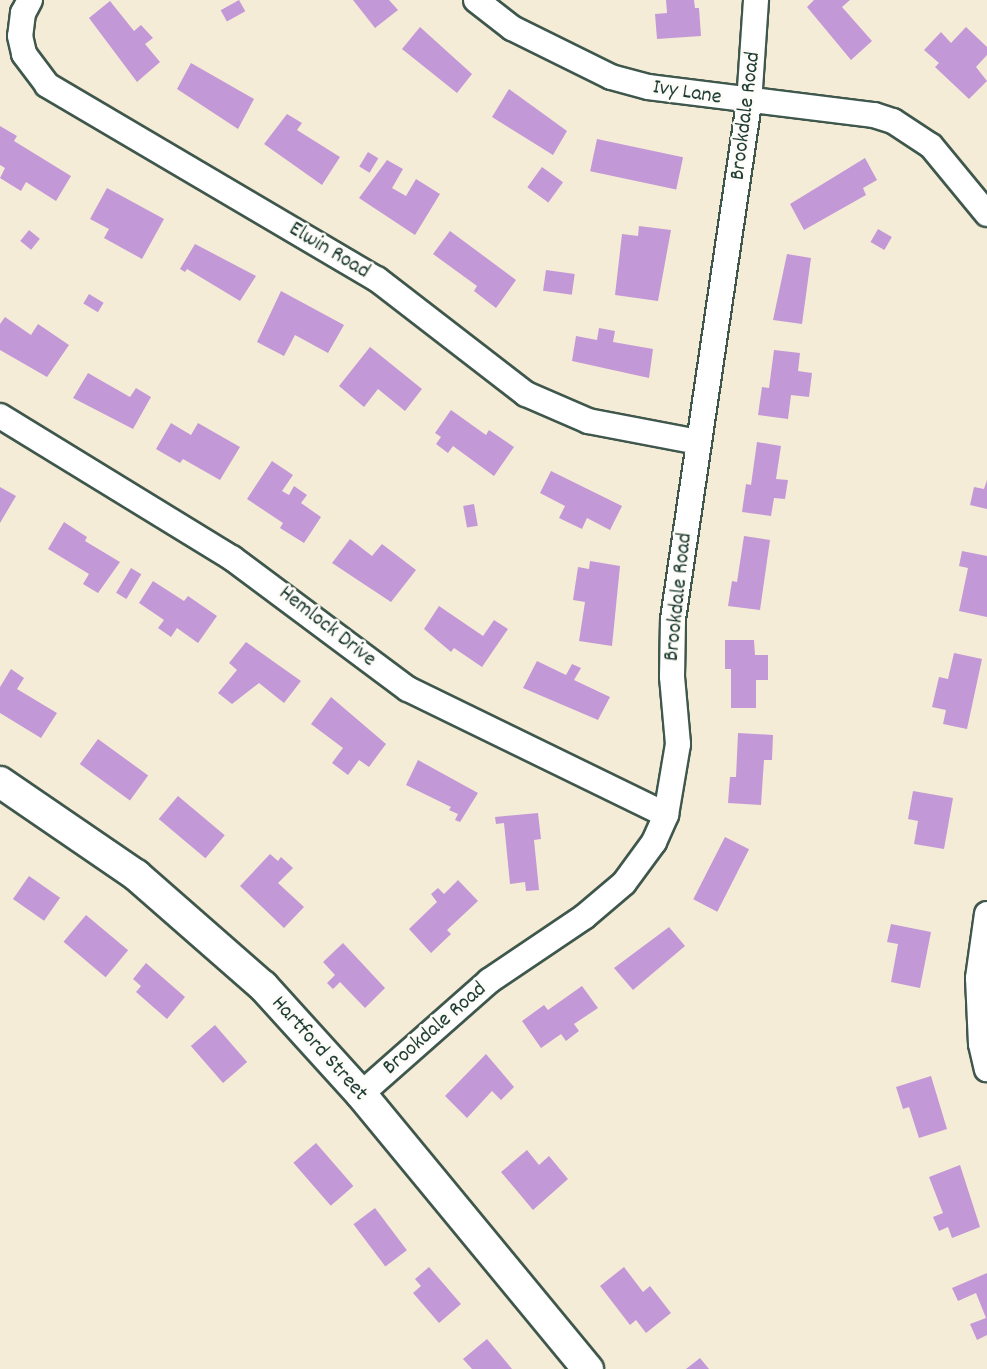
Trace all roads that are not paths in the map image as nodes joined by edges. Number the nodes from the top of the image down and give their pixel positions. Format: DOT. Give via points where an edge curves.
graph roads {
  1 [pos="30,0"];
  2 [pos="476,0"];
  3 [pos="756,0"];
  4 [pos="749,103"];
  5 [pos="987,214"];
  6 [pos="0,416"];
  7 [pos="698,442"];
  8 [pos="0,782"];
  9 [pos="666,815"];
  10 [pos="987,914"];
  11 [pos="987,1069"];
  12 [pos="361,1094"];
  13 [pos="588,1369"];
  1 -- 7 [label="street, Elwin Road" via="23,13 22,45 33,70 47,85 377,279 526,394 588,421"];
  2 -- 4 [label="street, Ivy Lane" via="512,28 611,77"];
  3 -- 4 [label="street, Brookdale Road"];
  4 -- 5 [label="street, Ivy Lane" via="874,115 893,121 931,146"];
  4 -- 7 [label="street, Brookdale Road"];
  6 -- 9 [label="street, Hemlock Drive" via="232,558 416,694"];
  7 -- 9 [label="street, Brookdale Road" via="673,619 672,676 678,744"];
  8 -- 12 [label="street, Hartford Street" via="102,848 205,932 263,986"];
  9 -- 12 [label="street, Brookdale Road" via="641,862 612,895 489,981"];
  10 -- 11 [label="street" via="978,978 981,1044"];
  12 -- 13 [label="street, Hartford Street"];
}
